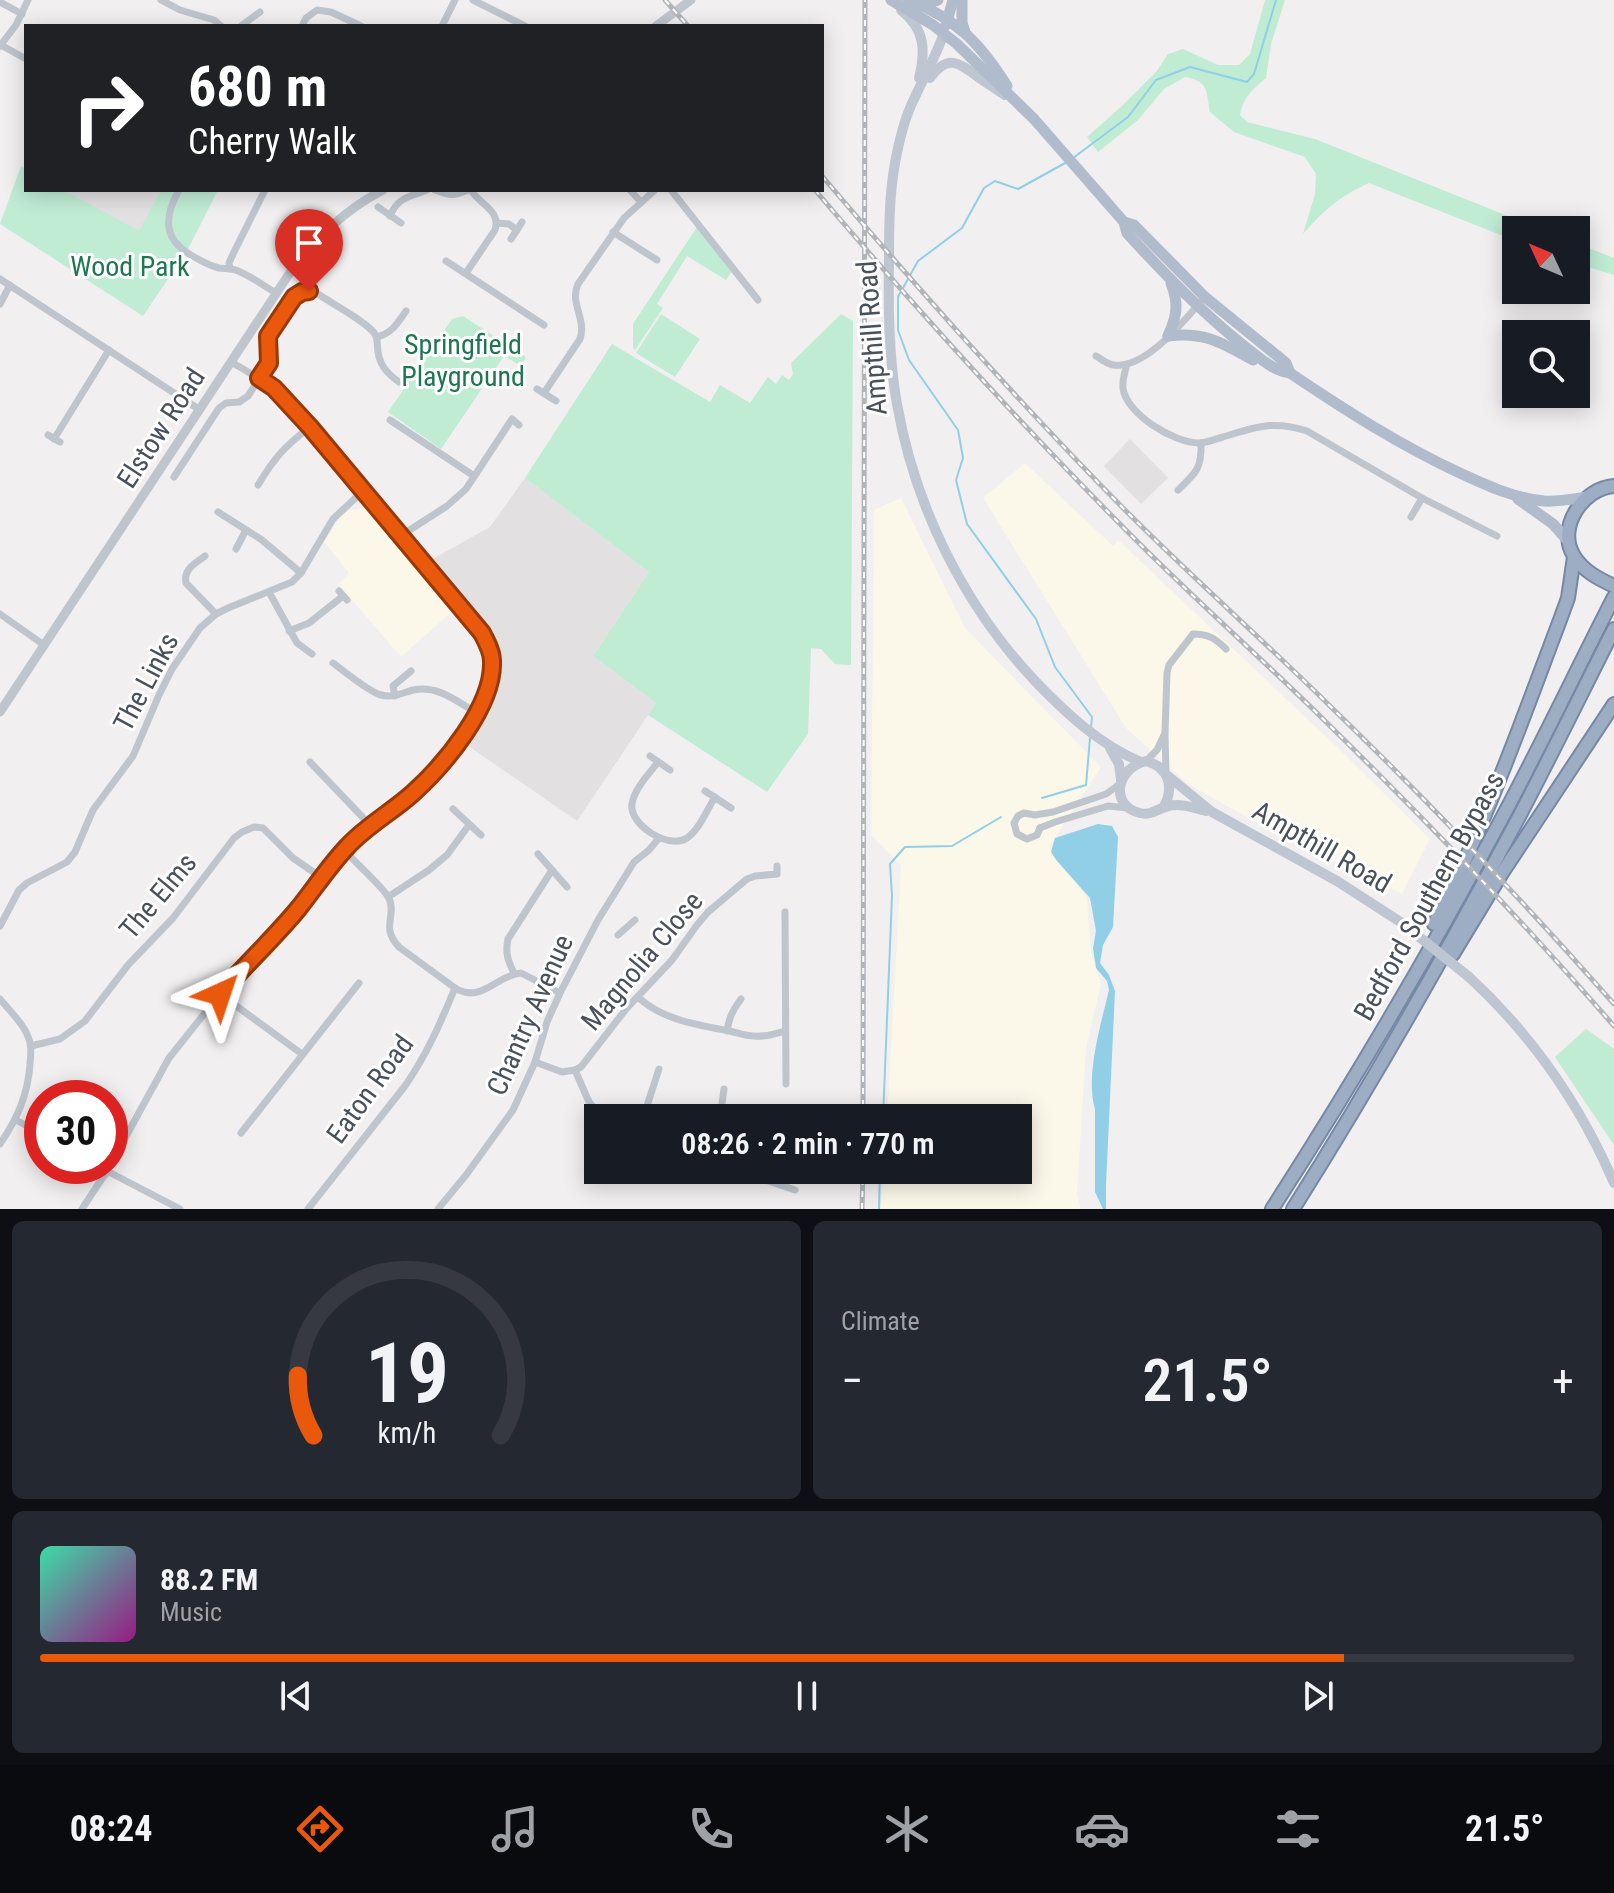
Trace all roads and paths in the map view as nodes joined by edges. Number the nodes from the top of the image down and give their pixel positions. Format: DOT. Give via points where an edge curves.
graph roads {
  1 [pos="28,0"];
  2 [pos="161,0"];
  3 [pos="455,0"];
  4 [pos="473,0"];
  5 [pos="691,0"];
  6 [pos="890,0"];
  7 [pos="908,0"];
  8 [pos="919,0"];
  9 [pos="938,0"];
  10 [pos="953,0"];
  11 [pos="962,0"];
  12 [pos="0,2"];
  13 [pos="255,12"];
  14 [pos="22,14"];
  15 [pos="948,20"];
  16 [pos="219,24"];
  17 [pos="243,24"];
  18 [pos="303,24"];
  19 [pos="357,24"];
  20 [pos="443,24"];
  21 [pos="521,24"];
  22 [pos="659,24"];
  23 [pos="965,32"];
  24 [pos="944,33"];
  25 [pos="0,46"];
  26 [pos="24,58"];
  27 [pos="914,99"];
  28 [pos="1018,103"];
  29 [pos="178,192"];
  30 [pos="264,192"];
  31 [pos="380,192"];
  32 [pos="422,192"];
  33 [pos="439,192"];
  34 [pos="464,192"];
  35 [pos="471,192"];
  36 [pos="632,192"];
  37 [pos="653,192"];
  38 [pos="673,192"];
  39 [pos="641,202"];
  40 [pos="378,207"];
  41 [pos="390,216"];
  42 [pos="522,222"];
  43 [pos="1124,222"];
  44 [pos="401,223"];
  45 [pos="497,223"];
  46 [pos="517,230"];
  47 [pos="613,232"];
  48 [pos="511,239"];
  49 [pos="657,260"];
  50 [pos="446,261"];
  51 [pos="230,269"];
  52 [pos="466,273"];
  53 [pos="0,279"];
  54 [pos="1170,280"];
  55 [pos="10,285"];
  56 [pos="276,293"];
  57 [pos="758,300"];
  58 [pos="1201,302"];
  59 [pos="0,304"];
  60 [pos="406,311"];
  61 [pos="544,325"];
  62 [pos="1168,336"];
  63 [pos="377,337"];
  64 [pos="109,350"];
  65 [pos="1096,356"];
  66 [pos="1262,360"];
  67 [pos="231,362"];
  68 [pos="1127,364"];
  69 [pos="1290,373"];
  70 [pos="259,378"];
  71 [pos="399,382"];
  72 [pos="556,401"];
  73 [pos="200,410"];
  74 [pos="390,420"];
  75 [pos="519,425"];
  76 [pos="310,427"];
  77 [pos="54,438"];
  78 [pos="1201,443"];
  79 [pos="474,476"];
  80 [pos="174,477"];
  81 [pos="258,485"];
  82 [pos="1612,485"];
  83 [pos="1178,490"];
  84 [pos="363,491"];
  85 [pos="1511,495"];
  86 [pos="1587,497"];
  87 [pos="1422,498"];
  88 [pos="218,512"];
  89 [pos="1411,517"];
  90 [pos="246,530"];
  91 [pos="402,535"];
  92 [pos="1497,536"];
  93 [pos="1569,542"];
  94 [pos="236,549"];
  95 [pos="205,556"];
  96 [pos="1574,557"];
  97 [pos="301,573"];
  98 [pos="1609,584"];
  99 [pos="269,592"];
  100 [pos="343,596"];
  101 [pos="1614,597"];
  102 [pos="0,614"];
  103 [pos="216,614"];
  104 [pos="1614,629"];
  105 [pos="289,631"];
  106 [pos="44,645"];
  107 [pos="1226,649"];
  108 [pos="312,654"];
  109 [pos="333,663"];
  110 [pos="411,671"];
  111 [pos="395,696"];
  112 [pos="1614,704"];
  113 [pos="0,712"];
  114 [pos="477,713"];
  115 [pos="1165,733"];
  116 [pos="1110,747"];
  117 [pos="650,756"];
  118 [pos="310,762"];
  119 [pos="658,762"];
  120 [pos="1144,762"];
  121 [pos="670,770"];
  122 [pos="1167,775"];
  123 [pos="1121,782"];
  124 [pos="705,791"];
  125 [pos="715,797"];
  126 [pos="731,808"];
  127 [pos="1130,808"];
  128 [pos="1163,808"];
  129 [pos="453,809"];
  130 [pos="1212,812"];
  131 [pos="1035,815"];
  132 [pos="469,825"];
  133 [pos="371,826"];
  134 [pos="1040,828"];
  135 [pos="481,835"];
  136 [pos="659,838"];
  137 [pos="344,850"];
  138 [pos="538,854"];
  139 [pos="777,866"];
  140 [pos="552,870"];
  141 [pos="322,878"];
  142 [pos="567,887"];
  143 [pos="388,897"];
  144 [pos="785,912"];
  145 [pos="635,920"];
  146 [pos="0,926"];
  147 [pos="618,935"];
  148 [pos="514,973"];
  149 [pos="359,983"];
  150 [pos="455,988"];
  151 [pos="560,993"];
  152 [pos="220,994"];
  153 [pos="638,997"];
  154 [pos="0,999"];
  155 [pos="741,999"];
  156 [pos="727,1031"];
  157 [pos="785,1031"];
  158 [pos="1400,1032"];
  159 [pos="31,1046"];
  160 [pos="302,1054"];
  161 [pos="535,1062"];
  162 [pos="659,1069"];
  163 [pos="575,1070"];
  164 [pos="786,1084"];
  165 [pos="1350,1087"];
  166 [pos="724,1089"];
  167 [pos="591,1104"];
  168 [pos="649,1104"];
  169 [pos="722,1104"];
  170 [pos="16,1120"];
  171 [pos="24,1124"];
  172 [pos="128,1133"];
  173 [pos="241,1133"];
  174 [pos="0,1144"];
  175 [pos="1614,1183"];
  176 [pos="99,1184"];
  177 [pos="128,1184"];
  178 [pos="778,1184"];
  179 [pos="781,1185"];
  180 [pos="795,1190"];
  181 [pos="82,1209"];
  182 [pos="180,1209"];
  183 [pos="308,1209"];
  184 [pos="438,1209"];
  185 [pos="1272,1209"];
  186 [pos="1293,1209"];
  1 -- 14 [label="street"];
  2 -- 16 [label="street"];
  3 -- 20 [label="street"];
  4 -- 21 [label="street"];
  5 -- 22 [label="street"];
  6 -- 24 [label="main road, Ampthill Road"];
  6 -- 27 [label="main road, Ampthill Road" via="914,22 922,41"];
  7 -- 15 [label="main road"];
  8 -- 9 [label="main road"];
  10 -- 15 [label="main road"];
  11 -- 23 [label="main road"];
  12 -- 14 [label="street"];
  13 -- 17 [label="street"];
  14 -- 25 [label="street"];
  15 -- 23 [label="main road"];
  15 -- 24 [label="main road"];
  18 -- 19 [label="street" via="317,10"];
  23 -- 28 [label="main road"];
  24 -- 27 [label="main road, Ampthill Road"];
  24 -- 28 [label="main road"];
  25 -- 26 [label="street"];
  27 -- 28 [label="main road" via="938,68 955,63"];
  27 -- 116 [label="main road, Ampthill Road" via="894,165 889,287 894,383 911,464 939,537 974,602 1045,691"];
  28 -- 43 [label="main road"];
  29 -- 51 [label="street" via="168,227 179,248 217,268"];
  30 -- 51 [label="street"];
  31 -- 56 [label="street, Elstow Road" via="325,231"];
  32 -- 41 [label="street" via="401,200"];
  33 -- 34 [label="street"];
  35 -- 45 [label="street"];
  36 -- 39 [label="street"];
  37 -- 39 [label="street"];
  38 -- 57 [label="street"];
  39 -- 47 [label="street"];
  40 -- 41 [label="street"];
  41 -- 44 [label="street"];
  42 -- 46 [label="street"];
  43 -- 54 [label="main road" via="1127,233"];
  43 -- 58 [label="main road" via="1134,225"];
  45 -- 46 [label="street"];
  45 -- 52 [label="street"];
  46 -- 48 [label="street"];
  47 -- 49 [label="street"];
  47 -- 72 [label="street" via="574,292 582,333 541,391"];
  50 -- 52 [label="street"];
  51 -- 56 [label="street"];
  52 -- 61 [label="street"];
  53 -- 55 [label="street"];
  54 -- 58 [label="main road"];
  54 -- 62 [label="main road" via="1177,306"];
  55 -- 59 [label="street"];
  55 -- 64 [label="street"];
  56 -- 67 [label="street, Elstow Road"];
  58 -- 62 [label="street"];
  58 -- 66 [label="main road"];
  58 -- 69 [label="main road" via="1286,363"];
  60 -- 63 [label="street" via="395,328"];
  62 -- 66 [label="main road" via="1204,336"];
  62 -- 68 [label="street"];
  63 -- 70 [label="street" via="318,294 302,292 268,336 269,363"];
  63 -- 71 [label="street" via="382,365"];
  64 -- 73 [label="street"];
  64 -- 77 [label="street"];
  65 -- 68 [label="street" via="1114,365"];
  66 -- 69 [label="main road"];
  67 -- 70 [label="street"];
  67 -- 73 [label="street, Elstow Road"];
  68 -- 78 [label="street" via="1123,389 1137,412 1175,438"];
  69 -- 85 [label="main road" via="1433,461"];
  70 -- 76 [label="street"];
  70 -- 80 [label="street" via="248,396 219,408"];
  73 -- 106 [label="street, Elstow Road"];
  74 -- 79 [label="street"];
  75 -- 79 [label="street" via="512,419"];
  76 -- 81 [label="street" via="281,451"];
  76 -- 84 [label="street"];
  78 -- 83 [label="street" via="1198,469"];
  78 -- 87 [label="street" via="1251,428 1288,425"];
  79 -- 91 [label="street" via="458,498"];
  82 -- 86 [label="highway"];
  84 -- 91 [label="street"];
  84 -- 97 [label="street, The Links" via="333,519"];
  85 -- 86 [label="main road" via="1554,502"];
  85 -- 93 [label="main road"];
  86 -- 93 [label="highway" via="1573,516"];
  87 -- 89 [label="street"];
  87 -- 92 [label="street"];
  88 -- 90 [label="street"];
  90 -- 94 [label="street"];
  90 -- 97 [label="street"];
  91 -- 114 [label="street" via="489,646 491,679"];
  93 -- 96 [label="highway"];
  95 -- 103 [label="street" via="189,569 186,583"];
  96 -- 98 [label="highway"];
  96 -- 165 [label="highway" via="1568,598 1507,764 1442,909"];
  97 -- 99 [label="street, The Links"];
  99 -- 103 [label="street, The Links"];
  99 -- 105 [label="street"];
  100 -- 105 [label="street" via="309,623"];
  101 -- 165 [label="highway, Bedford Southern Bypass" via="1496,830"];
  102 -- 106 [label="street"];
  103 -- 146 [label="street, The Links" via="179,657 133,756 93,810 75,852 19,890"];
  104 -- 158 [label="highway, Bedford Southern Bypass"];
  105 -- 108 [label="street"];
  106 -- 113 [label="street, Elstow Road"];
  107 -- 115 [label="street" via="1215,638 1193,634 1169,665"];
  109 -- 111 [label="street" via="380,695"];
  110 -- 111 [label="street" via="393,686"];
  111 -- 114 [label="street" via="429,688"];
  112 -- 158 [label="highway"];
  114 -- 133 [label="street" via="432,774"];
  115 -- 120 [label="street"];
  115 -- 122 [label="street"];
  116 -- 120 [label="main road, Ampthill Road"];
  116 -- 123 [label="main road"];
  117 -- 119 [label="street"];
  118 -- 133 [label="street"];
  119 -- 121 [label="street"];
  119 -- 136 [label="street" via="636,793 632,810"];
  120 -- 122 [label="main road" via="1158,765"];
  120 -- 123 [label="main road" via="1127,770"];
  122 -- 128 [label="main road" via="1169,793"];
  122 -- 130 [label="main road, Ampthill Road"];
  123 -- 127 [label="main road" via="1121,795"];
  123 -- 131 [label="street" via="1106,794"];
  124 -- 125 [label="street"];
  125 -- 126 [label="street"];
  125 -- 136 [label="street" via="689,837"];
  127 -- 128 [label="main road" via="1143,814"];
  127 -- 134 [label="street" via="1108,806"];
  128 -- 130 [label="main road, Ampthill Road" via="1177,805"];
  129 -- 132 [label="street"];
  130 -- 175 [label="main road, Ampthill Road, bridge" via="1337,881 1402,923 1469,977 1548,1065"];
  131 -- 134 [label="street"];
  131 -- 134 [label="street" via="1021,814 1015,831 1027,839"];
  132 -- 135 [label="street"];
  132 -- 143 [label="street" via="447,855"];
  133 -- 137 [label="street"];
  136 -- 151 [label="street, Chantry Avenue" via="621,881"];
  137 -- 141 [label="street"];
  137 -- 143 [label="street"];
  138 -- 140 [label="street"];
  139 -- 153 [label="street, Magnolia Close" via="777,874 747,879 708,912"];
  140 -- 142 [label="street"];
  140 -- 148 [label="street" via="508,939"];
  141 -- 152 [label="street"];
  141 -- 159 [label="street, The Elms" via="263,828 242,832 85,1021 60,1039"];
  143 -- 150 [label="street" via="392,940"];
  144 -- 157 [label="street"];
  145 -- 147 [label="street"];
  148 -- 150 [label="street" via="477,993"];
  148 -- 151 [label="street"];
  149 -- 160 [label="street"];
  150 -- 183 [label="street, Eaton Road" via="419,1066"];
  151 -- 161 [label="street, Chantry Avenue"];
  152 -- 160 [label="street"];
  152 -- 172 [label="street" via="169,1058"];
  153 -- 156 [label="street" via="658,1013"];
  153 -- 163 [label="street, Magnolia Close"];
  154 -- 159 [label="street"];
  155 -- 156 [label="street" via="731,1011"];
  156 -- 157 [label="street" via="755,1036"];
  157 -- 164 [label="street"];
  158 -- 186 [label="highway, Bedford Southern Bypass"];
  159 -- 170 [label="street" via="27,1090"];
  160 -- 173 [label="street"];
  161 -- 163 [label="street, Magnolia Close" via="562,1072"];
  161 -- 184 [label="street, Chantry Avenue" via="513,1110"];
  162 -- 168 [label="street"];
  163 -- 167 [label="street"];
  165 -- 185 [label="highway, Bedford Southern Bypass"];
  166 -- 169 [label="street"];
  170 -- 171 [label="street"];
  170 -- 174 [label="street"];
  176 -- 181 [label="street"];
  177 -- 182 [label="street"];
  178 -- 179 [label="street"];
  179 -- 180 [label="street"];
}
